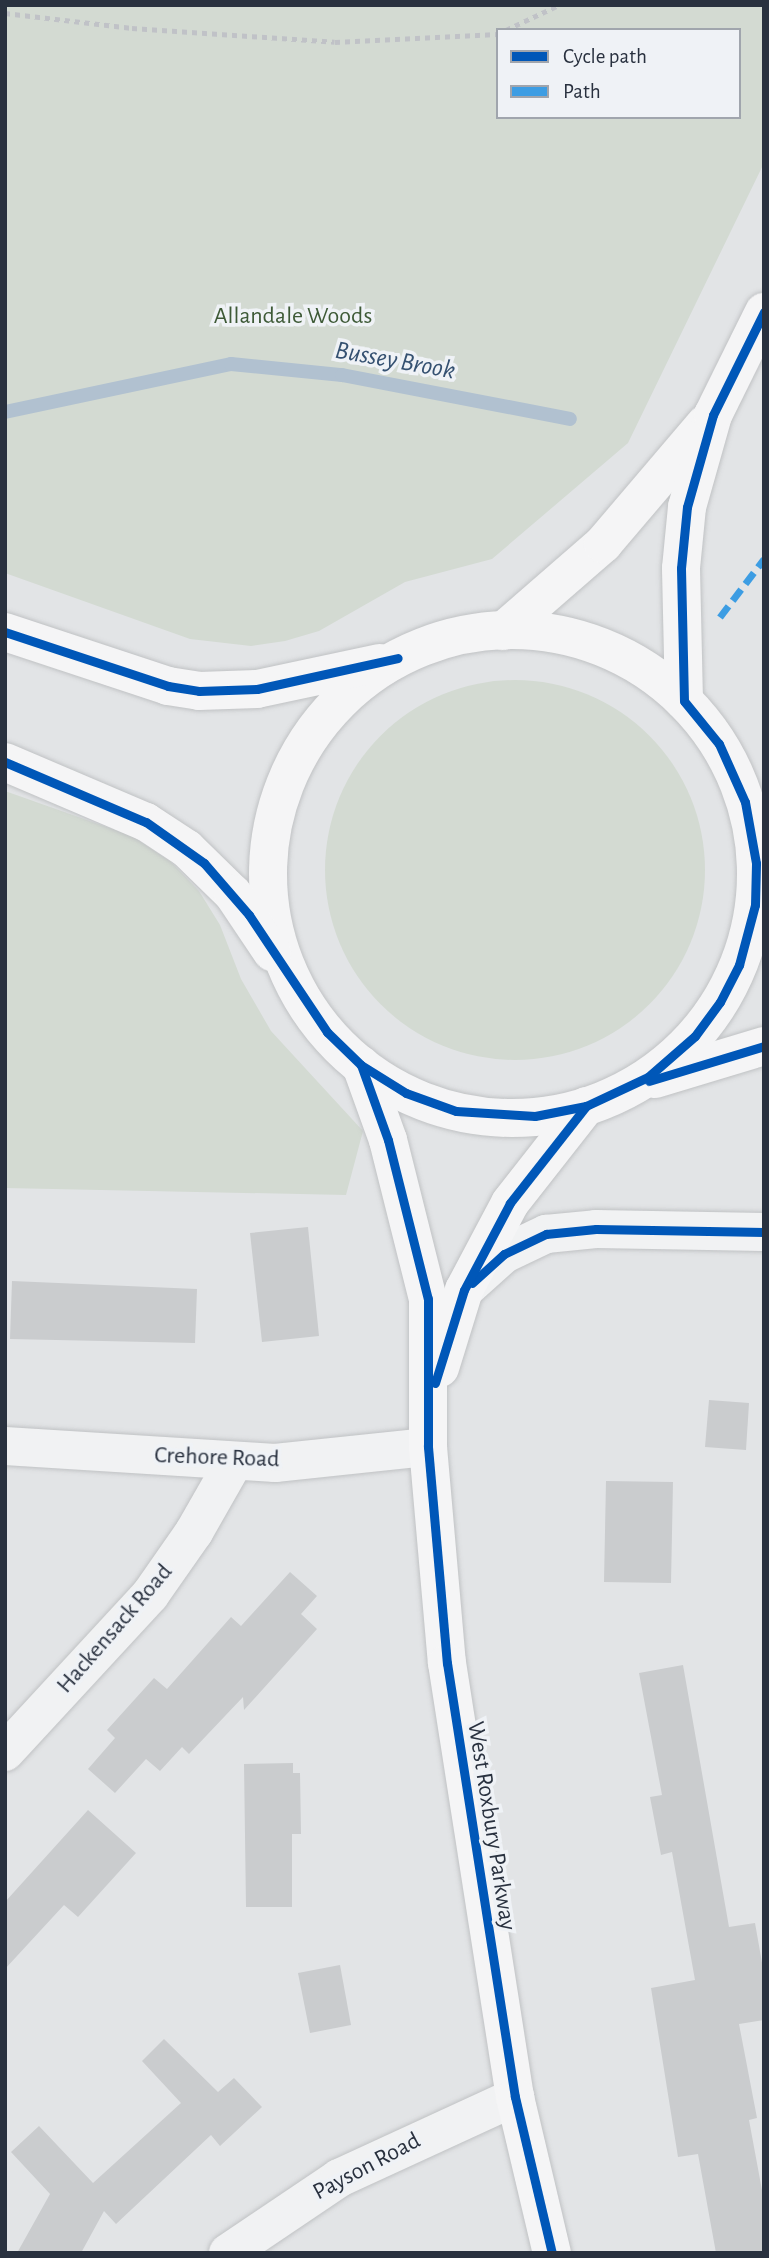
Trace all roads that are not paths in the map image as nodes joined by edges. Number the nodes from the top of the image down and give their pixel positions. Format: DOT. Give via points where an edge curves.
graph roads {
  1 [pos="764,312"];
  2 [pos="713,415"];
  3 [pos="503,631"];
  4 [pos="5,632"];
  5 [pos="398,659"];
  6 [pos="684,701"];
  7 [pos="5,762"];
  8 [pos="730,763"];
  9 [pos="764,802"];
  10 [pos="300,995"];
  11 [pos="764,1046"];
  12 [pos="361,1065"];
  13 [pos="629,1087"];
  14 [pos="586,1106"];
  15 [pos="764,1231"];
  16 [pos="464,1290"];
  17 [pos="430,1400"];
  18 [pos="5,1446"];
  19 [pos="428,1447"];
  20 [pos="234,1462"];
  21 [pos="5,1752"];
  22 [pos="515,2097"];
  23 [pos="228,2253"];
  24 [pos="552,2253"];
  1 -- 2 [label="main road"];
  2 -- 3 [label="main road" via="603,544"];
  2 -- 6 [label="main road" via="684,529 680,617"];
  3 -- 5 [label="main road" via="455,637"];
  3 -- 6 [label="main road" via="551,634 597,646 640,667"];
  4 -- 5 [label="main road" via="156,683 199,691 257,689"];
  5 -- 10 [label="main road" via="352,690 326,716 299,754 278,805 268,888 278,943"];
  6 -- 8 [label="main road"];
  7 -- 10 [label="main road" via="146,822 187,849 249,915"];
  8 -- 9 [label="main road"];
  8 -- 13 [label="main road" via="751,822 756,863 755,905 746,946 730,985 701,1028 664,1065"];
  10 -- 12 [label="main road" via="327,1032"];
  11 -- 13 [label="main road"];
  12 -- 14 [label="main road" via="406,1093 456,1111 509,1117"];
  12 -- 17 [label="main road, West Roxbury Parkway" via="419,1250 428,1299"];
  13 -- 14 [label="main road"];
  14 -- 16 [label="main road, West Roxbury Parkway" via="510,1203"];
  15 -- 16 [label="street" via="596,1229 545,1234 504,1254"];
  16 -- 17 [label="main road, West Roxbury Parkway"];
  17 -- 19 [label="main road, West Roxbury Parkway"];
  18 -- 20 [label="street, Crehore Road"];
  19 -- 20 [label="street, Crehore Road" via="275,1463"];
  19 -- 22 [label="main road, West Roxbury Parkway" via="449,1675"];
  20 -- 21 [label="street, Hackensack Road" via="194,1532 150,1595"];
  22 -- 23 [label="street, Payson Road" via="339,2178"];
  22 -- 24 [label="main road, West Roxbury Parkway"];
}
